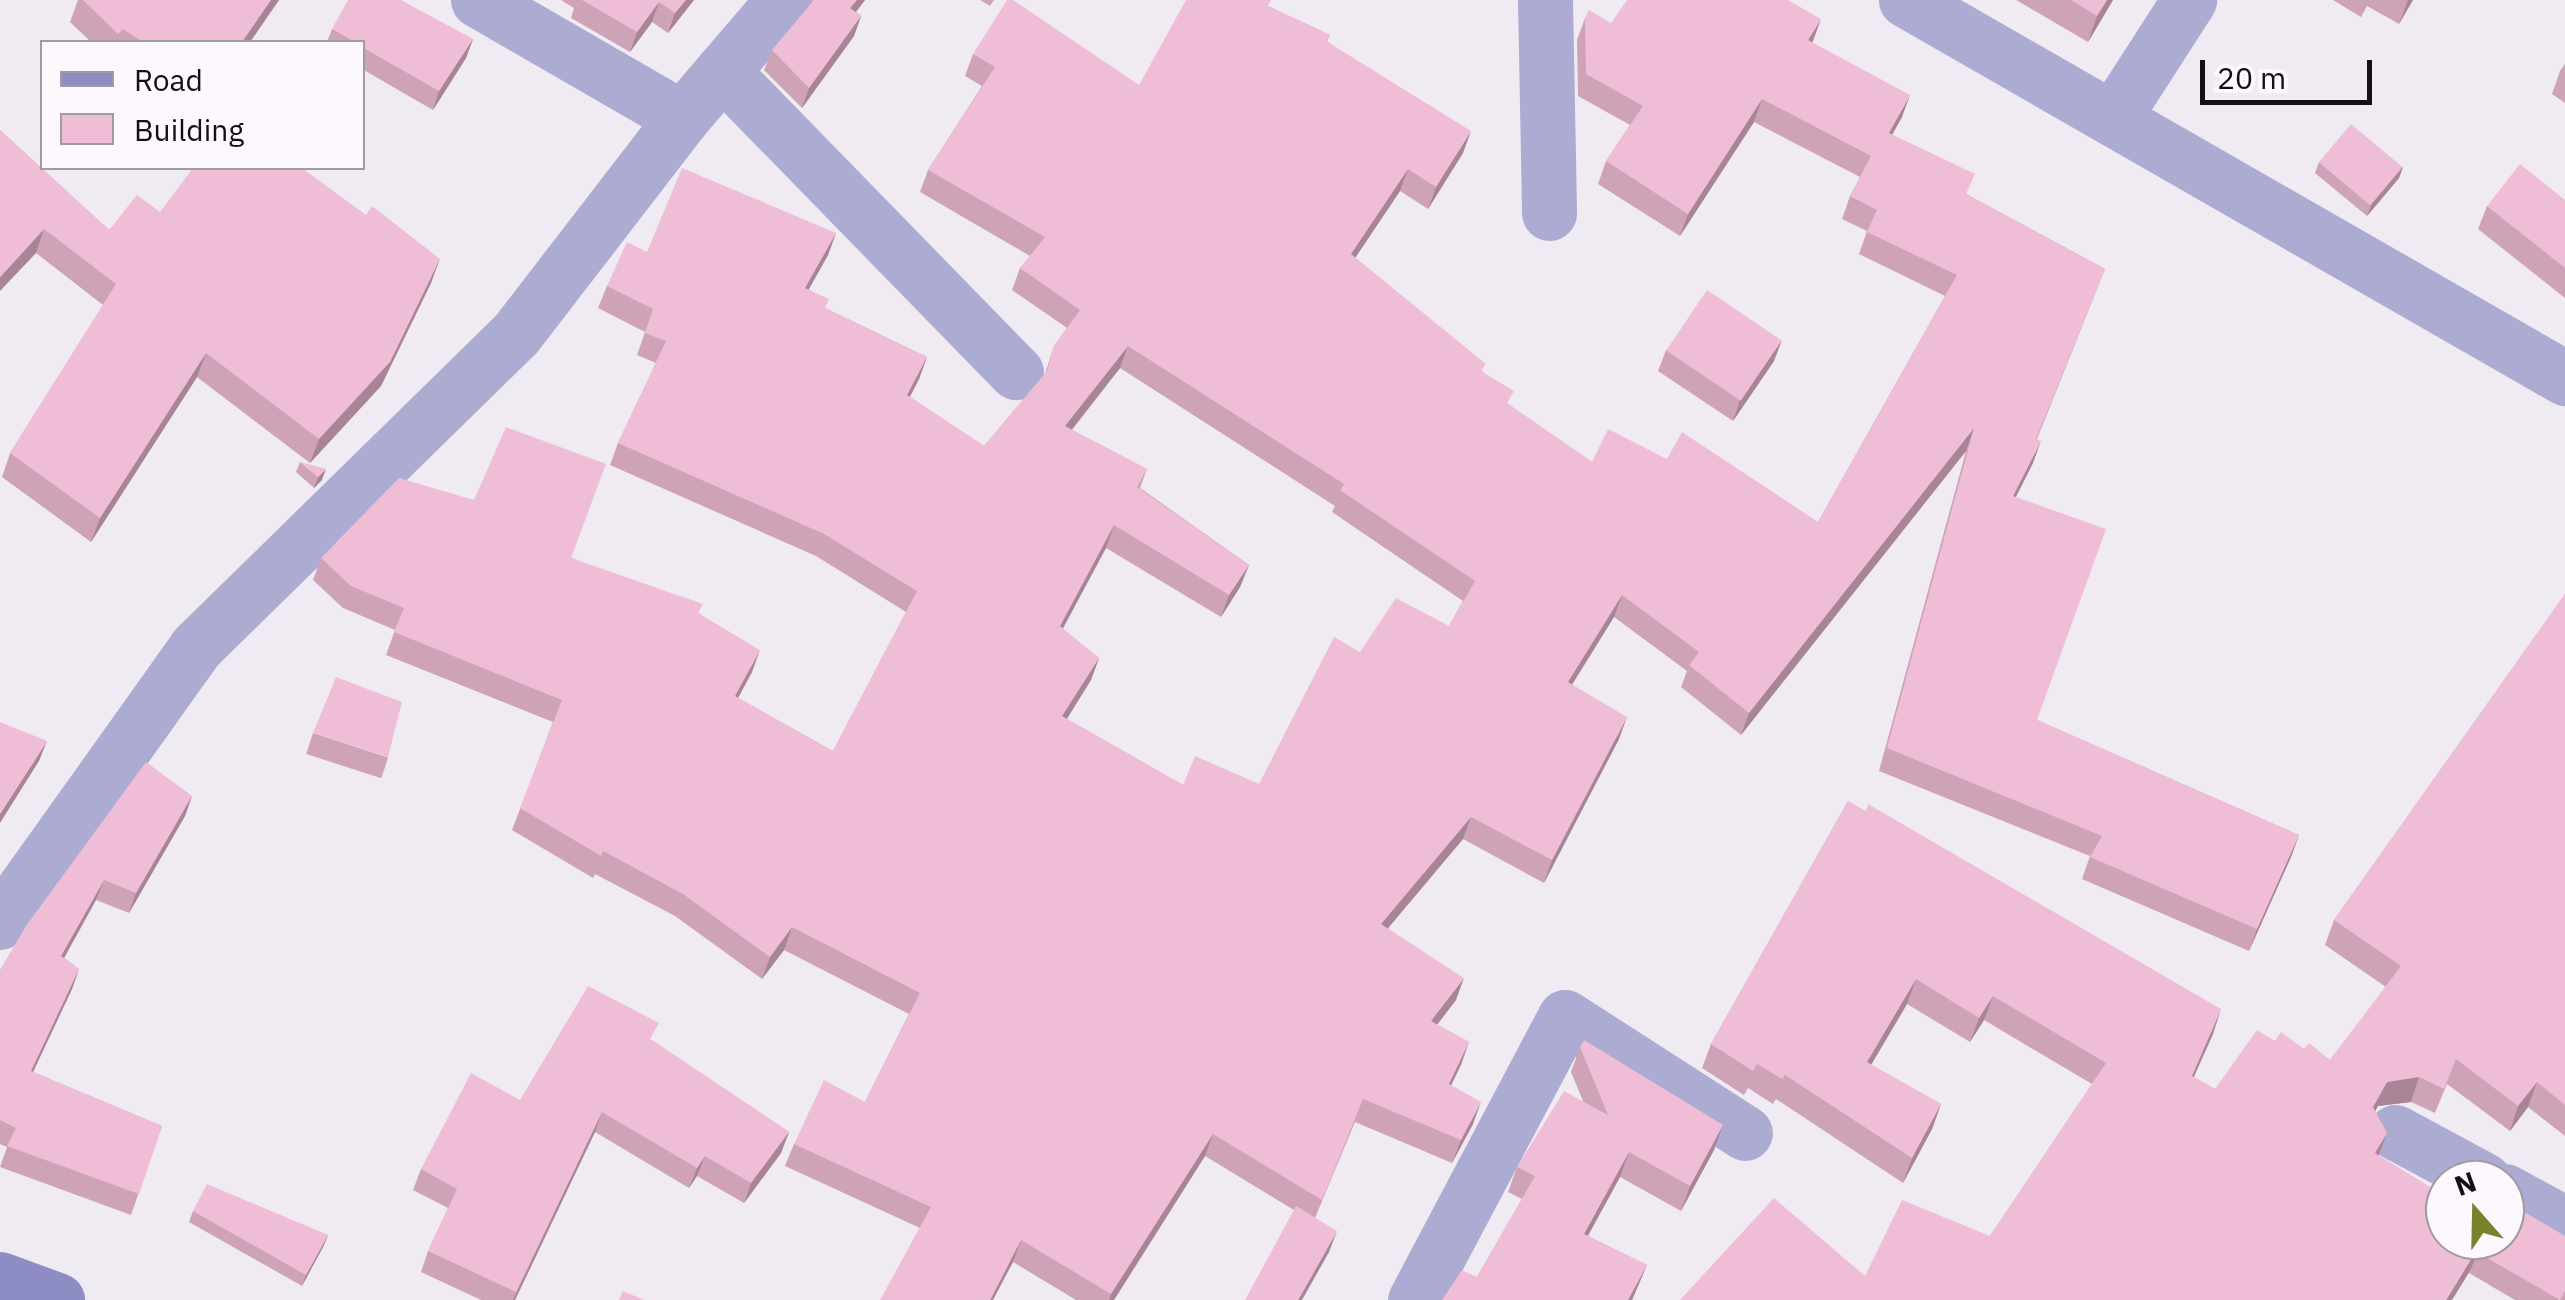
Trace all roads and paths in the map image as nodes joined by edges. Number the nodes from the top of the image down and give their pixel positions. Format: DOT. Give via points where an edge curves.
graph roads {
  1 [pos="478,0"];
  2 [pos="783,0"];
  3 [pos="1544,0"];
  4 [pos="1906,0"];
  5 [pos="2189,0"];
  6 [pos="722,71"];
  7 [pos="2115,115"];
  8 [pos="682,118"];
  9 [pos="1549,213"];
  10 [pos="1016,372"];
  11 [pos="2565,378"];
  12 [pos="0,922"];
  13 [pos="2396,1132"];
  14 [pos="1745,1133"];
  15 [pos="2447,1160"];
  16 [pos="2525,1202"];
  17 [pos="2565,1224"];
  18 [pos="0,1279"];
  19 [pos="56,1300"];
  20 [pos="1415,1300"];
  1 -- 8 [label="street"];
  2 -- 6 [label="street"];
  3 -- 9 [label="street"];
  4 -- 7 [label="street"];
  5 -- 7 [label="street"];
  6 -- 8 [label="street"];
  6 -- 10 [label="street"];
  7 -- 11 [label="street"];
  8 -- 12 [label="street" via="516,335 196,647"];
  13 -- 15 [label="street"];
  14 -- 20 [label="street" via="1565,1018"];
  16 -- 17 [label="street"];
  18 -- 19 [label="street"];
}
